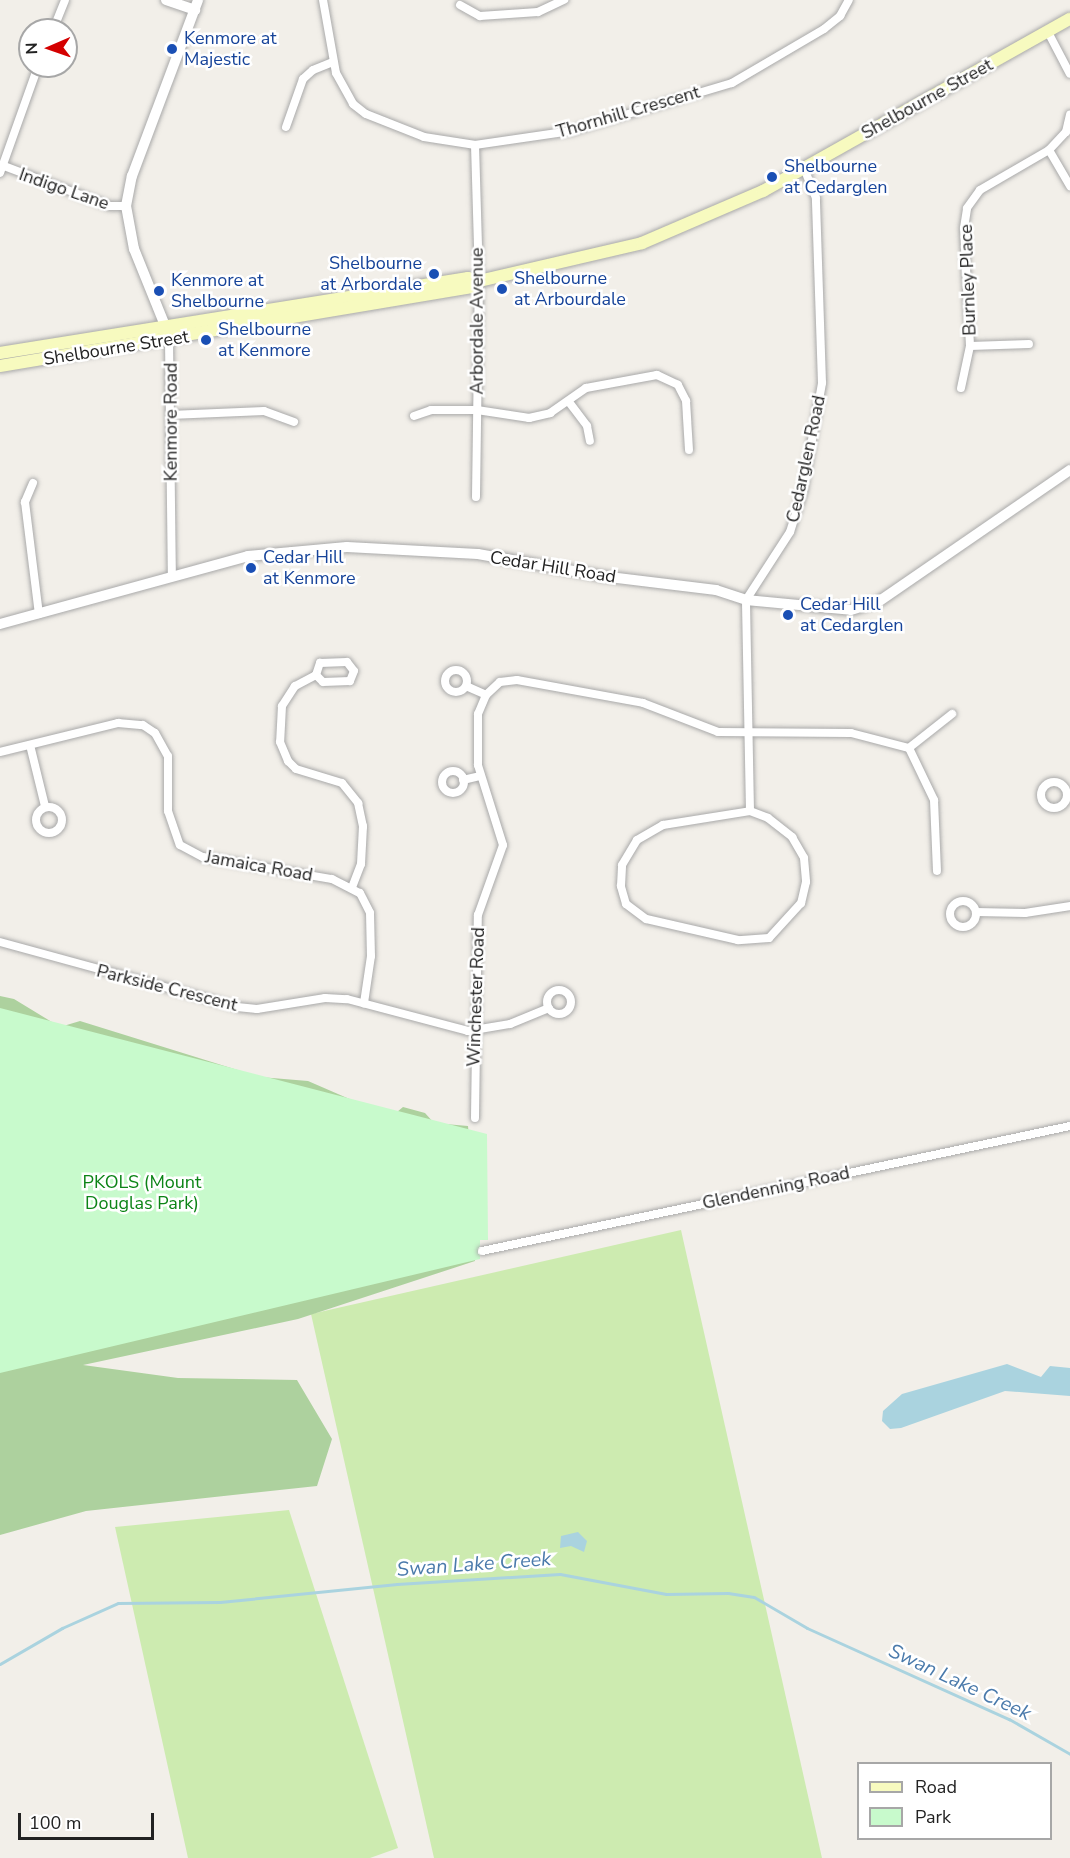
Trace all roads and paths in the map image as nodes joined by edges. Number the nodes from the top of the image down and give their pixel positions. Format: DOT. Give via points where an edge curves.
graph roads {
  1 [pos="65,0"];
  2 [pos="166,0"];
  3 [pos="323,0"];
  4 [pos="564,0"];
  5 [pos="849,0"];
  6 [pos="196,5"];
  7 [pos="460,5"];
  8 [pos="58,18"];
  9 [pos="1070,20"];
  10 [pos="1048,32"];
  11 [pos="333,62"];
  12 [pos="1070,74"];
  13 [pos="34,78"];
  14 [pos="1070,114"];
  15 [pos="286,126"];
  16 [pos="475,145"];
  17 [pos="1049,150"];
  18 [pos="804,168"];
  19 [pos="2,170"];
  20 [pos="1070,186"];
  21 [pos="126,206"];
  22 [pos="479,281"];
  23 [pos="166,326"];
  24 [pos="169,340"];
  25 [pos="1029,344"];
  26 [pos="970,346"];
  27 [pos="0,353"];
  28 [pos="0,366"];
  29 [pos="960,388"];
  30 [pos="569,402"];
  31 [pos="477,410"];
  32 [pos="170,415"];
  33 [pos="414,416"];
  34 [pos="294,422"];
  35 [pos="590,441"];
  36 [pos="689,450"];
  37 [pos="1070,470"];
  38 [pos="33,483"];
  39 [pos="476,497"];
  40 [pos="172,576"];
  41 [pos="746,600"];
  42 [pos="39,614"];
  43 [pos="0,624"];
  44 [pos="316,675"];
  45 [pos="466,686"];
  46 [pos="486,695"];
  47 [pos="952,714"];
  48 [pos="749,734"];
  49 [pos="30,745"];
  50 [pos="909,748"];
  51 [pos="0,752"];
  52 [pos="481,776"];
  53 [pos="463,780"];
  54 [pos="45,806"];
  55 [pos="750,811"];
  56 [pos="937,871"];
  57 [pos="352,887"];
  58 [pos="1070,906"];
  59 [pos="976,912"];
  60 [pos="0,942"];
  61 [pos="364,1003"];
  62 [pos="549,1008"];
  63 [pos="476,1028"];
  64 [pos="475,1118"];
  65 [pos="1070,1126"];
  66 [pos="482,1251"];
  1 -- 8 [label="street"];
  2 -- 6 [label="street"];
  3 -- 11 [label="street, Thornhill Crescent"];
  4 -- 7 [label="street" via="538,12 480,16"];
  5 -- 16 [label="street, Thornhill Crescent" via="840,16 824,29 732,83 571,131"];
  6 -- 21 [label="street, Kenmore Road" via="132,176"];
  9 -- 10 [label="main road, Shelbourne Street"];
  10 -- 12 [label="street"];
  10 -- 18 [label="main road, Shelbourne Street"];
  11 -- 15 [label="street" via="303,79"];
  11 -- 16 [label="street, Thornhill Crescent" via="343,91 366,114 424,137"];
  13 -- 19 [label="street"];
  14 -- 17 [label="street, Burnley Place" via="1066,132"];
  16 -- 22 [label="street, Arbordale Avenue"];
  17 -- 20 [label="street"];
  17 -- 26 [label="street, Burnley Place" via="980,190 967,208 964,228"];
  18 -- 22 [label="main road, Shelbourne Street" via="668,234"];
  18 -- 41 [label="street, Cedarglen Road" via="816,198 822,383 803,490 790,532"];
  19 -- 21 [label="street, Indigo Lane" via="110,206"];
  21 -- 23 [label="street, Kenmore Road" via="135,249"];
  22 -- 23 [label="main road, Shelbourne Street" via="470,278"];
  22 -- 24 [label="main road, Shelbourne Street" via="467,288"];
  22 -- 31 [label="street, Arbordale Avenue"];
  23 -- 24 [label="street, Kenmore Road"];
  23 -- 27 [label="main road, Shelbourne Street"];
  24 -- 28 [label="main road, Shelbourne Street"];
  24 -- 32 [label="street, Kenmore Road"];
  25 -- 26 [label="street"];
  26 -- 29 [label="street, Burnley Place"];
  30 -- 31 [label="street" via="550,414 529,418"];
  30 -- 35 [label="street" via="587,426"];
  30 -- 36 [label="street" via="586,388 657,375 678,385 686,401"];
  31 -- 33 [label="street" via="431,410"];
  31 -- 39 [label="street, Arbordale Avenue"];
  32 -- 34 [label="street" via="264,411"];
  32 -- 40 [label="street, Kenmore Road"];
  37 -- 41 [label="street, Cedar Hill Road" via="865,608 833,610"];
  38 -- 42 [label="street" via="25,502"];
  40 -- 41 [label="street, Cedar Hill Road" via="248,556 297,549 357,548 478,554 716,590"];
  40 -- 42 [label="street, Cedar Hill Road"];
  41 -- 48 [label="street"];
  42 -- 43 [label="street, Cedar Hill Road"];
  44 -- 57 [label="street" via="295,686 282,706 280,742 296,769 342,783 358,803 362,857"];
  45 -- 46 [label="street"];
  46 -- 48 [label="street" via="500,682 517,680 643,703 718,732"];
  46 -- 52 [label="street, Winchester Road" via="478,714"];
  47 -- 50 [label="street"];
  48 -- 50 [label="street" via="851,733"];
  48 -- 55 [label="street"];
  49 -- 51 [label="street, Jamaica Road"];
  49 -- 54 [label="street"];
  49 -- 57 [label="street, Jamaica Road" via="118,723 143,725 159,738 168,756 168,811 180,845 203,857 332,879"];
  50 -- 56 [label="street" via="934,800"];
  52 -- 53 [label="street"];
  52 -- 63 [label="street, Winchester Road" via="503,845 478,915"];
  55 -- 55 [label="street" via="663,825 637,840 622,865 621,886 626,903 646,919 738,940 769,938 801,903 806,882 804,858 792,837 768,818"];
  57 -- 61 [label="street" via="366,901 370,913 370,974"];
  58 -- 59 [label="street" via="1024,913"];
  60 -- 61 [label="street, Parkside Crescent" via="237,1007 257,1009 325,998"];
  61 -- 63 [label="street, Parkside Crescent" via="468,1031"];
  62 -- 63 [label="street, Parkside Crescent" via="510,1024"];
  63 -- 64 [label="street, Winchester Road"];
  65 -- 66 [label="street, Glendenning Road"];
}
